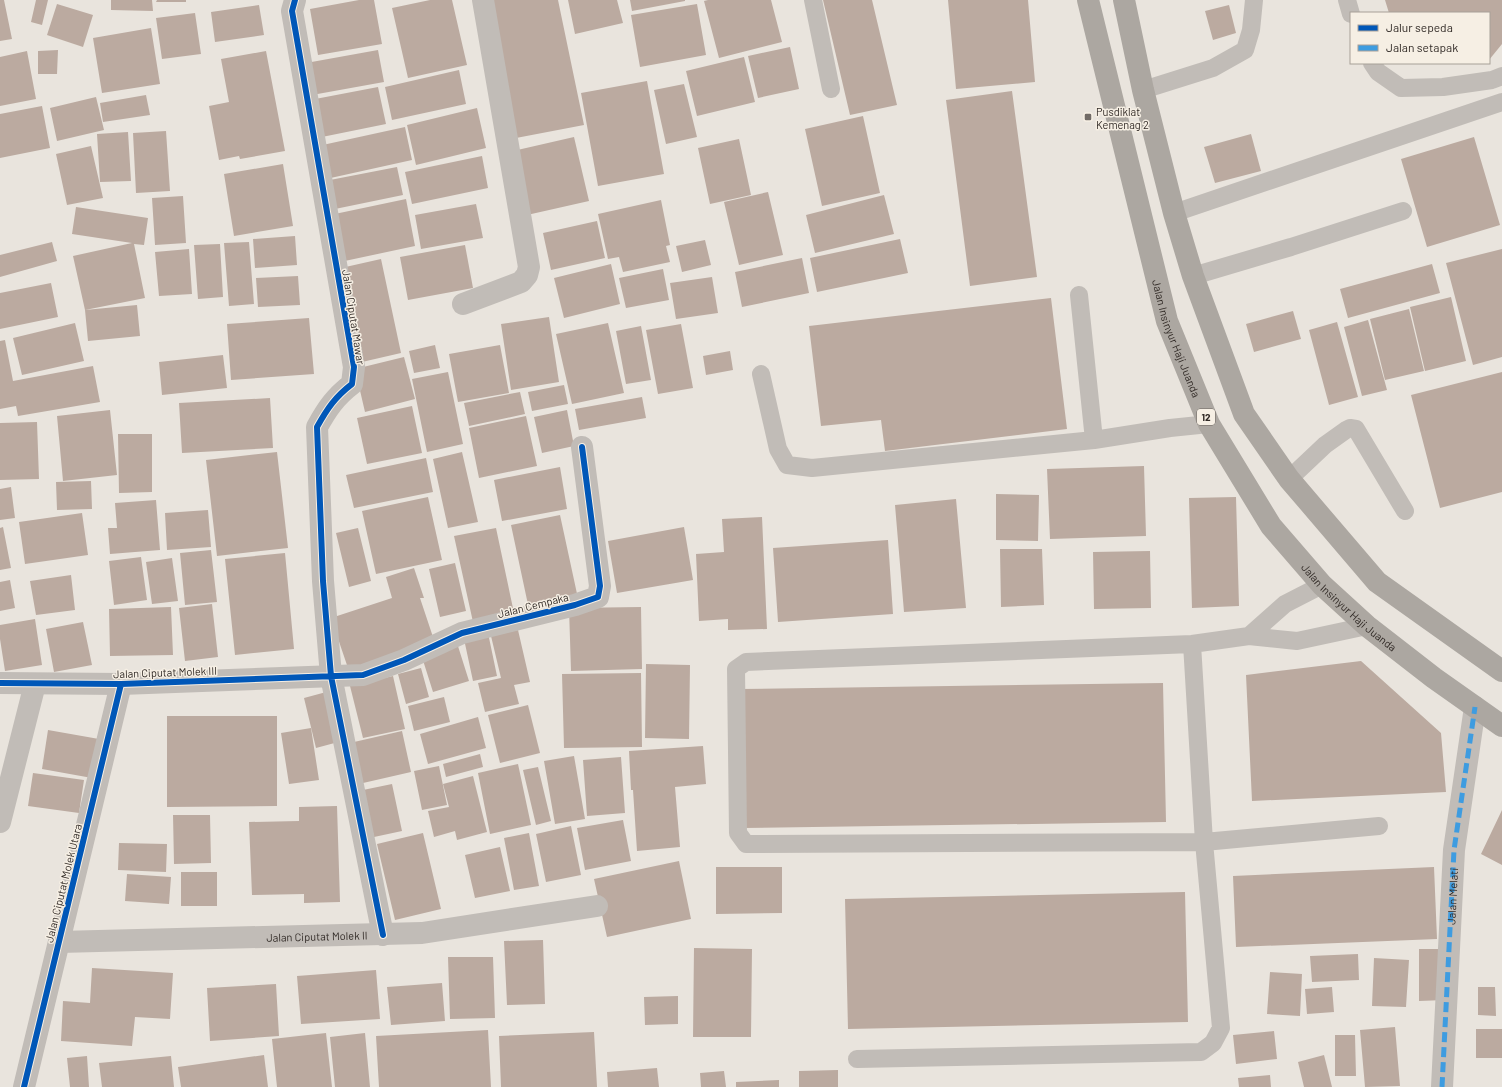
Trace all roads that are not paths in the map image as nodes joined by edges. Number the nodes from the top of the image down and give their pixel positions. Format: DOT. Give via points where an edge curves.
graph roads {
  1 [pos="295,0"];
  2 [pos="483,0"];
  3 [pos="813,0"];
  4 [pos="1088,0"];
  5 [pos="1124,0"];
  6 [pos="1254,0"];
  7 [pos="1347,0"];
  8 [pos="1350,12"];
  9 [pos="1373,64"];
  10 [pos="1502,76"];
  11 [pos="831,89"];
  12 [pos="1143,90"];
  13 [pos="1502,102"];
  14 [pos="1403,211"];
  15 [pos="1174,214"];
  16 [pos="1193,276"];
  17 [pos="1078,295"];
  18 [pos="463,304"];
  19 [pos="761,374"];
  20 [pos="1209,424"];
  21 [pos="1094,440"];
  22 [pos="582,447"];
  23 [pos="1290,479"];
  24 [pos="1405,512"];
  25 [pos="1322,585"];
  26 [pos="1367,626"];
  27 [pos="1249,636"];
  28 [pos="1192,644"];
  29 [pos="1502,671"];
  30 [pos="331,676"];
  31 [pos="0,682"];
  32 [pos="35,684"];
  33 [pos="121,684"];
  34 [pos="1475,707"];
  35 [pos="1502,726"];
  36 [pos="0,822"];
  37 [pos="1379,826"];
  38 [pos="1204,842"];
  39 [pos="597,906"];
  40 [pos="384,935"];
  41 [pos="59,942"];
  42 [pos="857,1059"];
  43 [pos="24,1087"];
  44 [pos="1442,1087"];
  1 -- 30 [label="street, Jalan Ciputat Mawar" via="292,11 354,367 352,384 327,408 317,427 323,581"];
  2 -- 18 [label="street" via="529,267 521,282"];
  3 -- 11 [label="lane"];
  4 -- 20 [label="highway, Jalan Insinyur Haji Juanda / 12" via="1167,321"];
  5 -- 12 [label="highway"];
  6 -- 12 [label="lane" via="1251,30 1245,50 1213,68"];
  7 -- 8 [label="lane"];
  9 -- 10 [label="lane" via="1378,72 1402,88 1443,87 1492,80"];
  12 -- 15 [label="highway"];
  13 -- 15 [label="lane"];
  14 -- 16 [label="lane" via="1291,248"];
  15 -- 16 [label="highway"];
  16 -- 23 [label="highway" via="1244,414"];
  17 -- 21 [label="lane"];
  19 -- 21 [label="lane" via="778,449 787,464 812,468"];
  20 -- 21 [label="lane"];
  20 -- 25 [label="highway, Jalan Insinyur Haji Juanda / 12" via="1270,526"];
  22 -- 30 [label="street, Jalan Cempaka" via="600,586 598,597 462,633 404,660 363,675"];
  23 -- 24 [label="lane" via="1325,445 1350,428 1356,429"];
  23 -- 29 [label="highway" via="1378,582"];
  25 -- 26 [label="highway, Jalan Insinyur Haji Juanda / 12"];
  25 -- 27 [label="lane" via="1285,604"];
  26 -- 27 [label="lane" via="1297,641"];
  26 -- 34 [label="highway, Jalan Insinyur Haji Juanda / 12"];
  27 -- 28 [label="lane"];
  28 -- 38 [label="lane"];
  28 -- 38 [label="lane" via="746,662 736,669 738,833 746,844"];
  30 -- 33 [label="street, Jalan Ciputat Molek III"];
  30 -- 40 [label="street, Jalan Ciputat Mawar"];
  31 -- 32 [label="street, Jalan Ciputat Molek III"];
  32 -- 33 [label="street, Jalan Ciputat Molek III"];
  32 -- 36 [label="street"];
  33 -- 41 [label="street, Jalan Ciputat Molek Utara"];
  34 -- 35 [label="highway, Jalan Insinyur Haji Juanda / 12"];
  34 -- 44 [label="street, Jalan Melati" via="1454,850"];
  37 -- 38 [label="lane"];
  38 -- 42 [label="lane" via="1221,1028 1213,1042 1201,1052"];
  39 -- 40 [label="street, Jalan Ciputat Molek II" via="422,933"];
  40 -- 41 [label="street, Jalan Ciputat Molek II"];
  41 -- 43 [label="street, Jalan Ciputat Molek Utara"];
}
